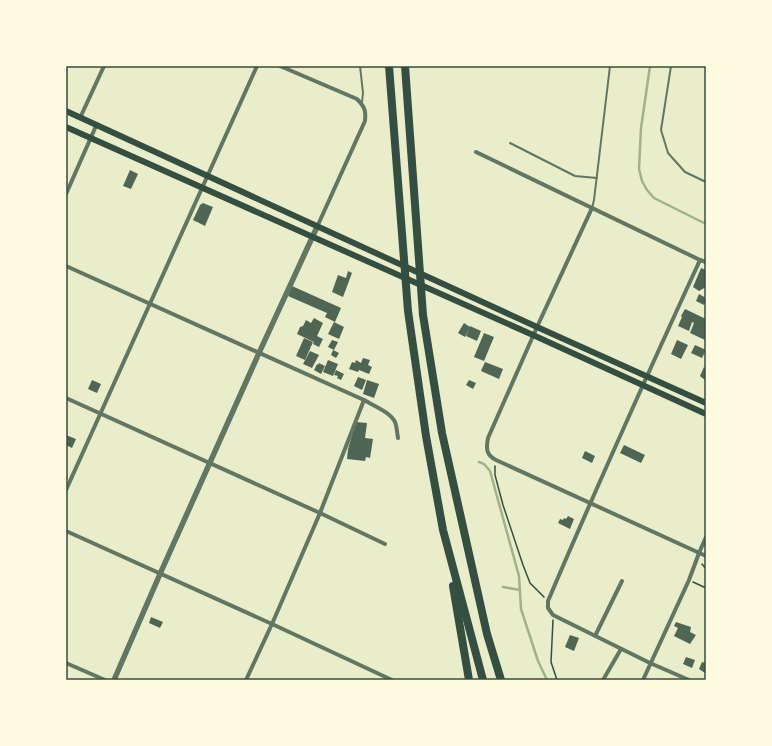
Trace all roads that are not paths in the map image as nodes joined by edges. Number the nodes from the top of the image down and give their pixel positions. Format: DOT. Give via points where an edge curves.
graph roads {
  1 [pos="104,66"];
  2 [pos="257,66"];
  3 [pos="280,66"];
  4 [pos="360,66"];
  5 [pos="389,66"];
  6 [pos="405,66"];
  7 [pos="610,66"];
  8 [pos="671,66"];
  9 [pos="362,104"];
  10 [pos="66,111"];
  11 [pos="80,118"];
  12 [pos="96,126"];
  13 [pos="66,127"];
  14 [pos="90,138"];
  15 [pos="510,143"];
  16 [pos="476,152"];
  17 [pos="207,177"];
  18 [pos="597,178"];
  19 [pos="706,182"];
  20 [pos="202,188"];
  21 [pos="66,194"];
  22 [pos="592,208"];
  23 [pos="317,227"];
  24 [pos="312,237"];
  25 [pos="700,260"];
  26 [pos="706,262"];
  27 [pos="66,266"];
  28 [pos="150,304"];
  29 [pos="537,327"];
  30 [pos="533,335"];
  31 [pos="259,352"];
  32 [pos="646,377"];
  33 [pos="643,385"];
  34 [pos="66,398"];
  35 [pos="364,400"];
  36 [pos="706,403"];
  37 [pos="100,414"];
  38 [pos="706,414"];
  39 [pos="398,438"];
  40 [pos="210,463"];
  41 [pos="66,490"];
  42 [pos="590,503"];
  43 [pos="320,513"];
  44 [pos="443,530"];
  45 [pos="66,531"];
  46 [pos="706,537"];
  47 [pos="385,544"];
  48 [pos="699,552"];
  49 [pos="706,556"];
  50 [pos="160,574"];
  51 [pos="622,581"];
  52 [pos="272,624"];
  53 [pos="487,634"];
  54 [pos="595,636"];
  55 [pos="622,649"];
  56 [pos="66,663"];
  57 [pos="650,663"];
  58 [pos="382,678"];
  59 [pos="105,680"];
  60 [pos="114,680"];
  61 [pos="246,680"];
  62 [pos="392,680"];
  63 [pos="470,680"];
  64 [pos="483,680"];
  65 [pos="501,680"];
  66 [pos="504,680"];
  67 [pos="603,680"];
  68 [pos="643,680"];
  69 [pos="689,680"];
  1 -- 11 [label="street"];
  2 -- 17 [label="street"];
  3 -- 9 [label="street" via="357,99"];
  4 -- 9 [label="lane"];
  5 -- 44 [label="highway" via="408,311"];
  6 -- 53 [label="highway" via="424,315 442,433"];
  7 -- 18 [label="lane"];
  8 -- 19 [label="lane" via="661,130 668,153 685,172"];
  9 -- 23 [label="street" via="366,114 365,121"];
  10 -- 11 [label="main road"];
  11 -- 12 [label="main road"];
  12 -- 14 [label="street"];
  12 -- 17 [label="main road"];
  13 -- 14 [label="main road"];
  14 -- 20 [label="main road"];
  14 -- 21 [label="street"];
  15 -- 18 [label="lane" via="575,176"];
  16 -- 22 [label="street"];
  17 -- 20 [label="street"];
  17 -- 23 [label="main road"];
  18 -- 22 [label="lane"];
  20 -- 24 [label="main road"];
  20 -- 28 [label="street"];
  22 -- 25 [label="street"];
  22 -- 29 [label="street"];
  23 -- 24 [label="street"];
  23 -- 29 [label="main road"];
  24 -- 30 [label="main road"];
  24 -- 31 [label="street"];
  25 -- 26 [label="street"];
  25 -- 32 [label="street"];
  27 -- 28 [label="street"];
  28 -- 31 [label="street"];
  28 -- 37 [label="street"];
  29 -- 30 [label="street"];
  29 -- 32 [label="main road"];
  30 -- 33 [label="main road"];
  30 -- 42 [label="street" via="488,438 488,453 496,460"];
  31 -- 35 [label="street"];
  31 -- 40 [label="street"];
  32 -- 33 [label="street"];
  32 -- 36 [label="main road"];
  33 -- 38 [label="main road"];
  33 -- 42 [label="street"];
  34 -- 37 [label="street"];
  35 -- 39 [label="street" via="387,413 394,421"];
  35 -- 43 [label="street"];
  37 -- 40 [label="street"];
  37 -- 41 [label="street"];
  40 -- 43 [label="street"];
  40 -- 50 [label="street"];
  42 -- 48 [label="street"];
  42 -- 54 [label="street" via="548,601 548,608 553,615"];
  43 -- 47 [label="street"];
  43 -- 52 [label="street"];
  44 -- 63 [label="highway"];
  44 -- 64 [label="highway"];
  45 -- 50 [label="street"];
  46 -- 48 [label="street"];
  48 -- 49 [label="street"];
  48 -- 57 [label="street"];
  50 -- 52 [label="street"];
  50 -- 60 [label="street"];
  51 -- 54 [label="street"];
  52 -- 58 [label="street"];
  52 -- 61 [label="street"];
  53 -- 65 [label="highway"];
  53 -- 66 [label="highway"];
  54 -- 55 [label="street"];
  55 -- 57 [label="street"];
  55 -- 67 [label="street"];
  56 -- 59 [label="street"];
  57 -- 68 [label="street"];
  57 -- 69 [label="street"];
  58 -- 62 [label="street"];
}
